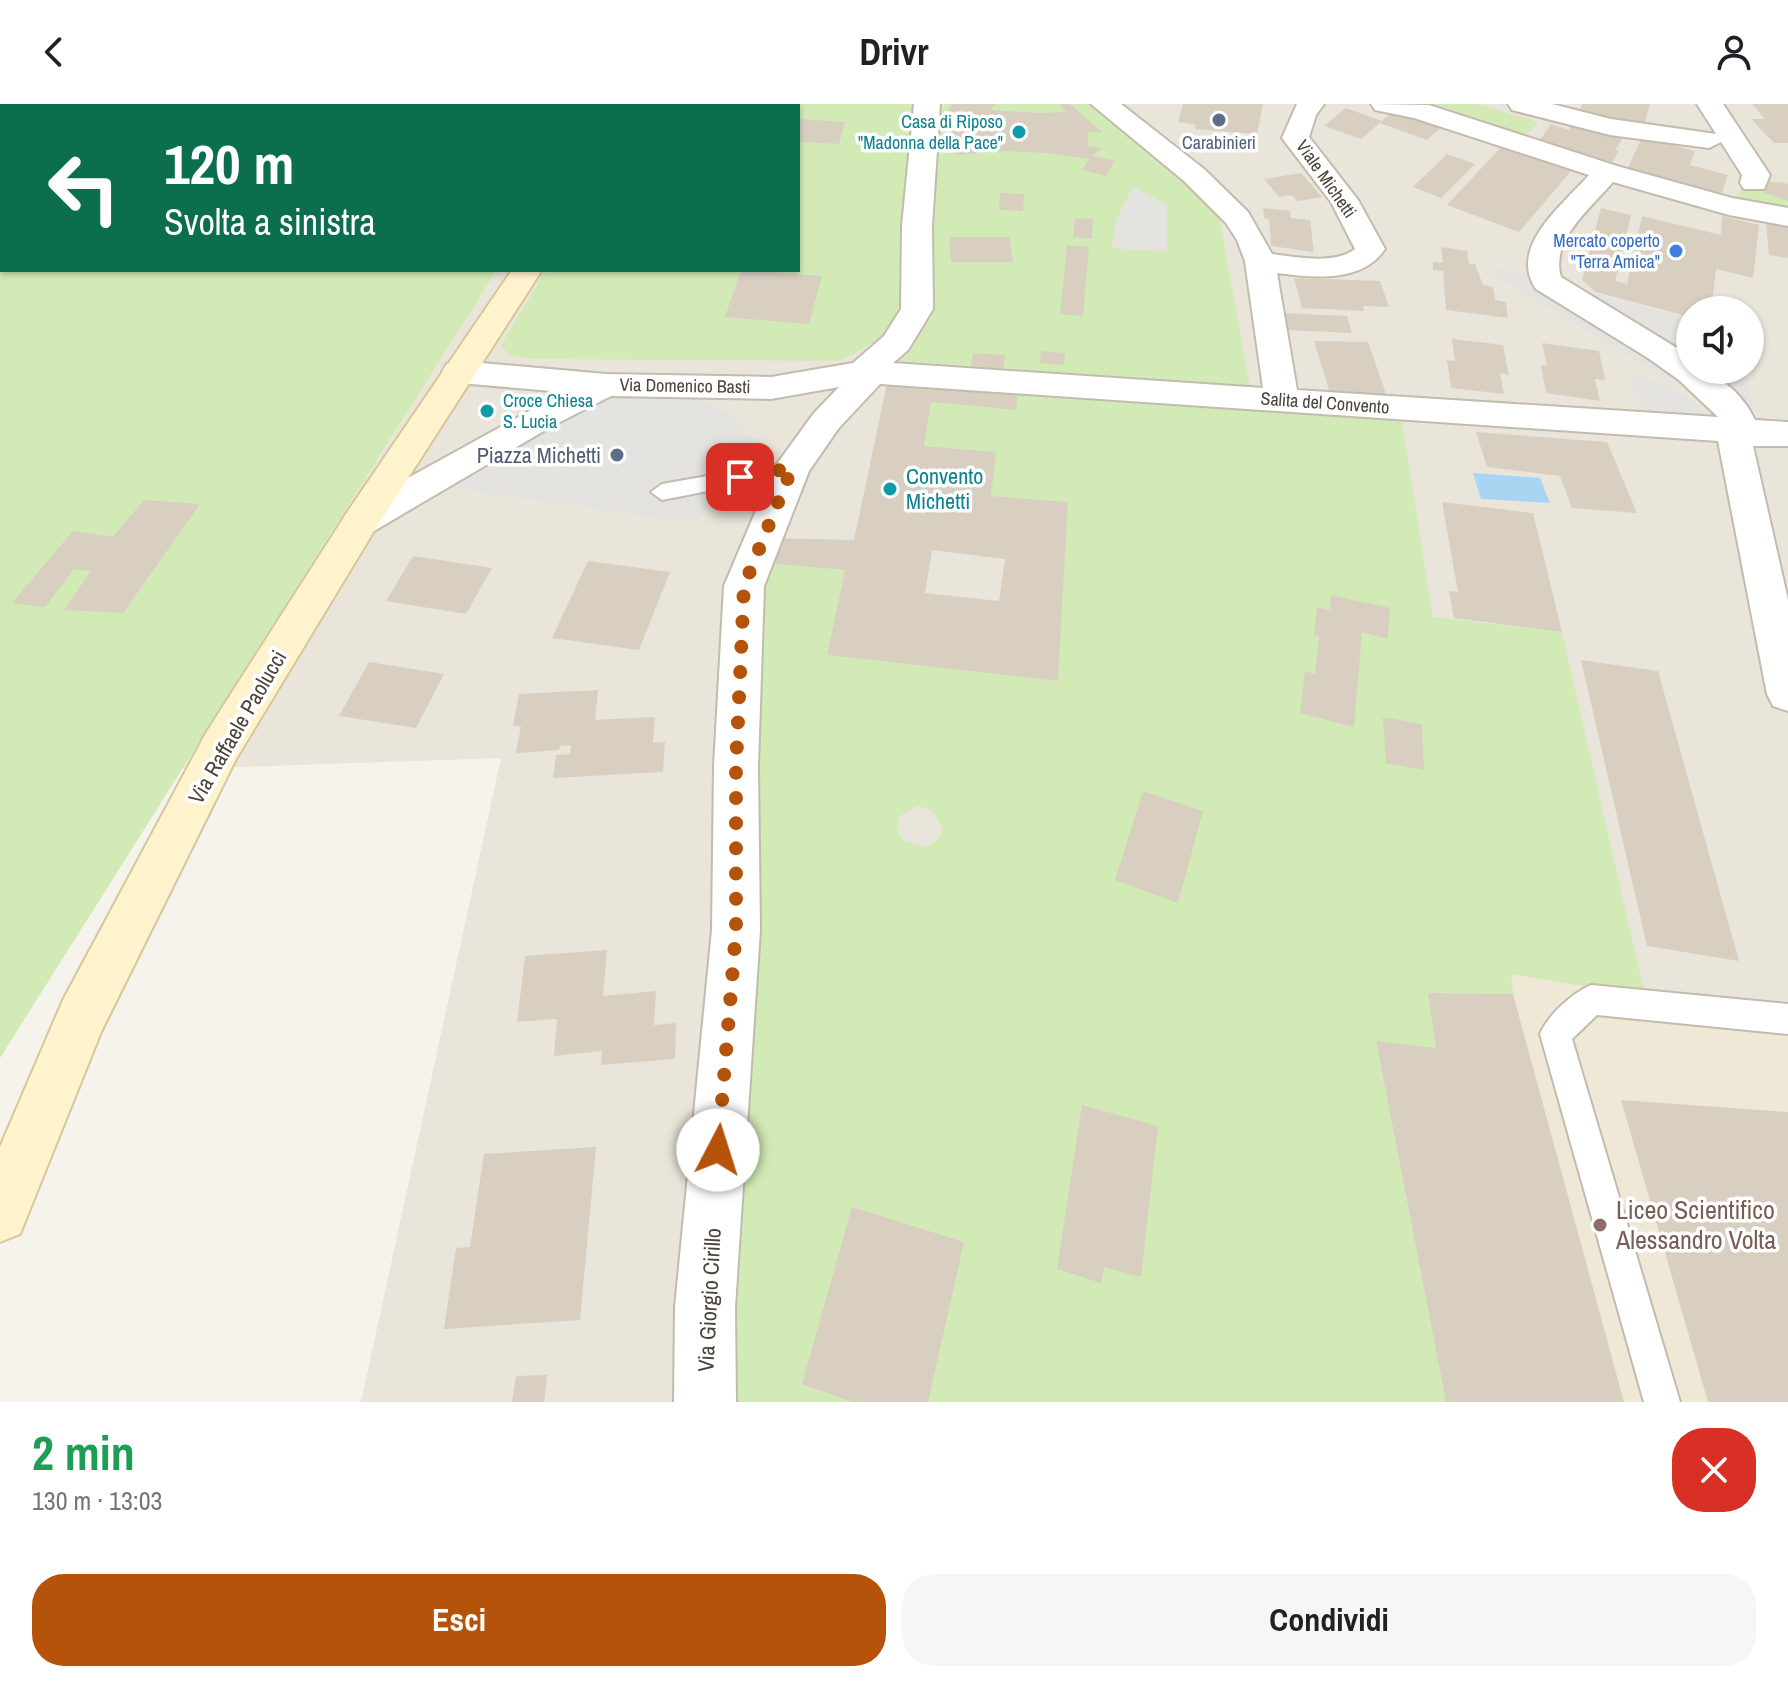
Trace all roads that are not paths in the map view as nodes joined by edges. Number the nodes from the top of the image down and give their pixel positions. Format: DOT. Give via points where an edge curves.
graph roads {
  1 [pos="927,104"];
  2 [pos="1104,104"];
  3 [pos="1311,104"];
  4 [pos="1384,104"];
  5 [pos="1521,104"];
  6 [pos="1710,104"];
  7 [pos="1561,108"];
  8 [pos="1709,140"];
  9 [pos="1607,172"];
  10 [pos="1754,183"];
  11 [pos="1788,217"];
  12 [pos="1260,261"];
  13 [pos="526,272"];
  14 [pos="459,372"];
  15 [pos="863,372"];
  16 [pos="606,385"];
  17 [pos="1282,400"];
  18 [pos="1744,434"];
  19 [pos="1788,434"];
  20 [pos="792,468"];
  21 [pos="662,492"];
  22 [pos="361,521"];
  23 [pos="1788,694"];
  24 [pos="1788,1019"];
  25 [pos="0,1214"];
  26 [pos="705,1402"];
  27 [pos="1662,1402"];
  1 -- 15 [label="street" via="917,226 917,309 896,343"];
  2 -- 12 [label="street" via="1225,203"];
  3 -- 12 [label="street, Viale Michetti" via="1295,138 1344,200 1370,249 1368,255 1338,267"];
  4 -- 9 [label="street"];
  5 -- 7 [label="street"];
  6 -- 10 [label="street" via="1756,175"];
  7 -- 8 [label="street" via="1610,127"];
  9 -- 11 [label="street"];
  9 -- 18 [label="street" via="1550,238 1541,261 1547,282 1699,377 1742,421"];
  12 -- 17 [label="street"];
  13 -- 14 [label="main road, Via Raffaele Paolucci"];
  14 -- 16 [label="street, Via Domenico Basti"];
  14 -- 22 [label="main road, Via Raffaele Paolucci"];
  15 -- 16 [label="street, Via Domenico Basti" via="771,388"];
  15 -- 17 [label="street, Salita del Convento"];
  15 -- 20 [label="street, Via Giorgio Cirillo" via="866,380 826,421"];
  16 -- 22 [label="street"];
  17 -- 18 [label="street, Salita del Convento"];
  18 -- 19 [label="street, Salita del Convento"];
  18 -- 23 [label="street" via="1735,443"];
  20 -- 21 [label="lane"];
  20 -- 26 [label="street, Via Giorgio Cirillo" via="744,586 736,930 705,1307"];
  22 -- 25 [label="main road, Via Raffaele Paolucci" via="221,746 81,1018"];
  24 -- 27 [label="lane" via="1591,1000 1555,1034"];
}
